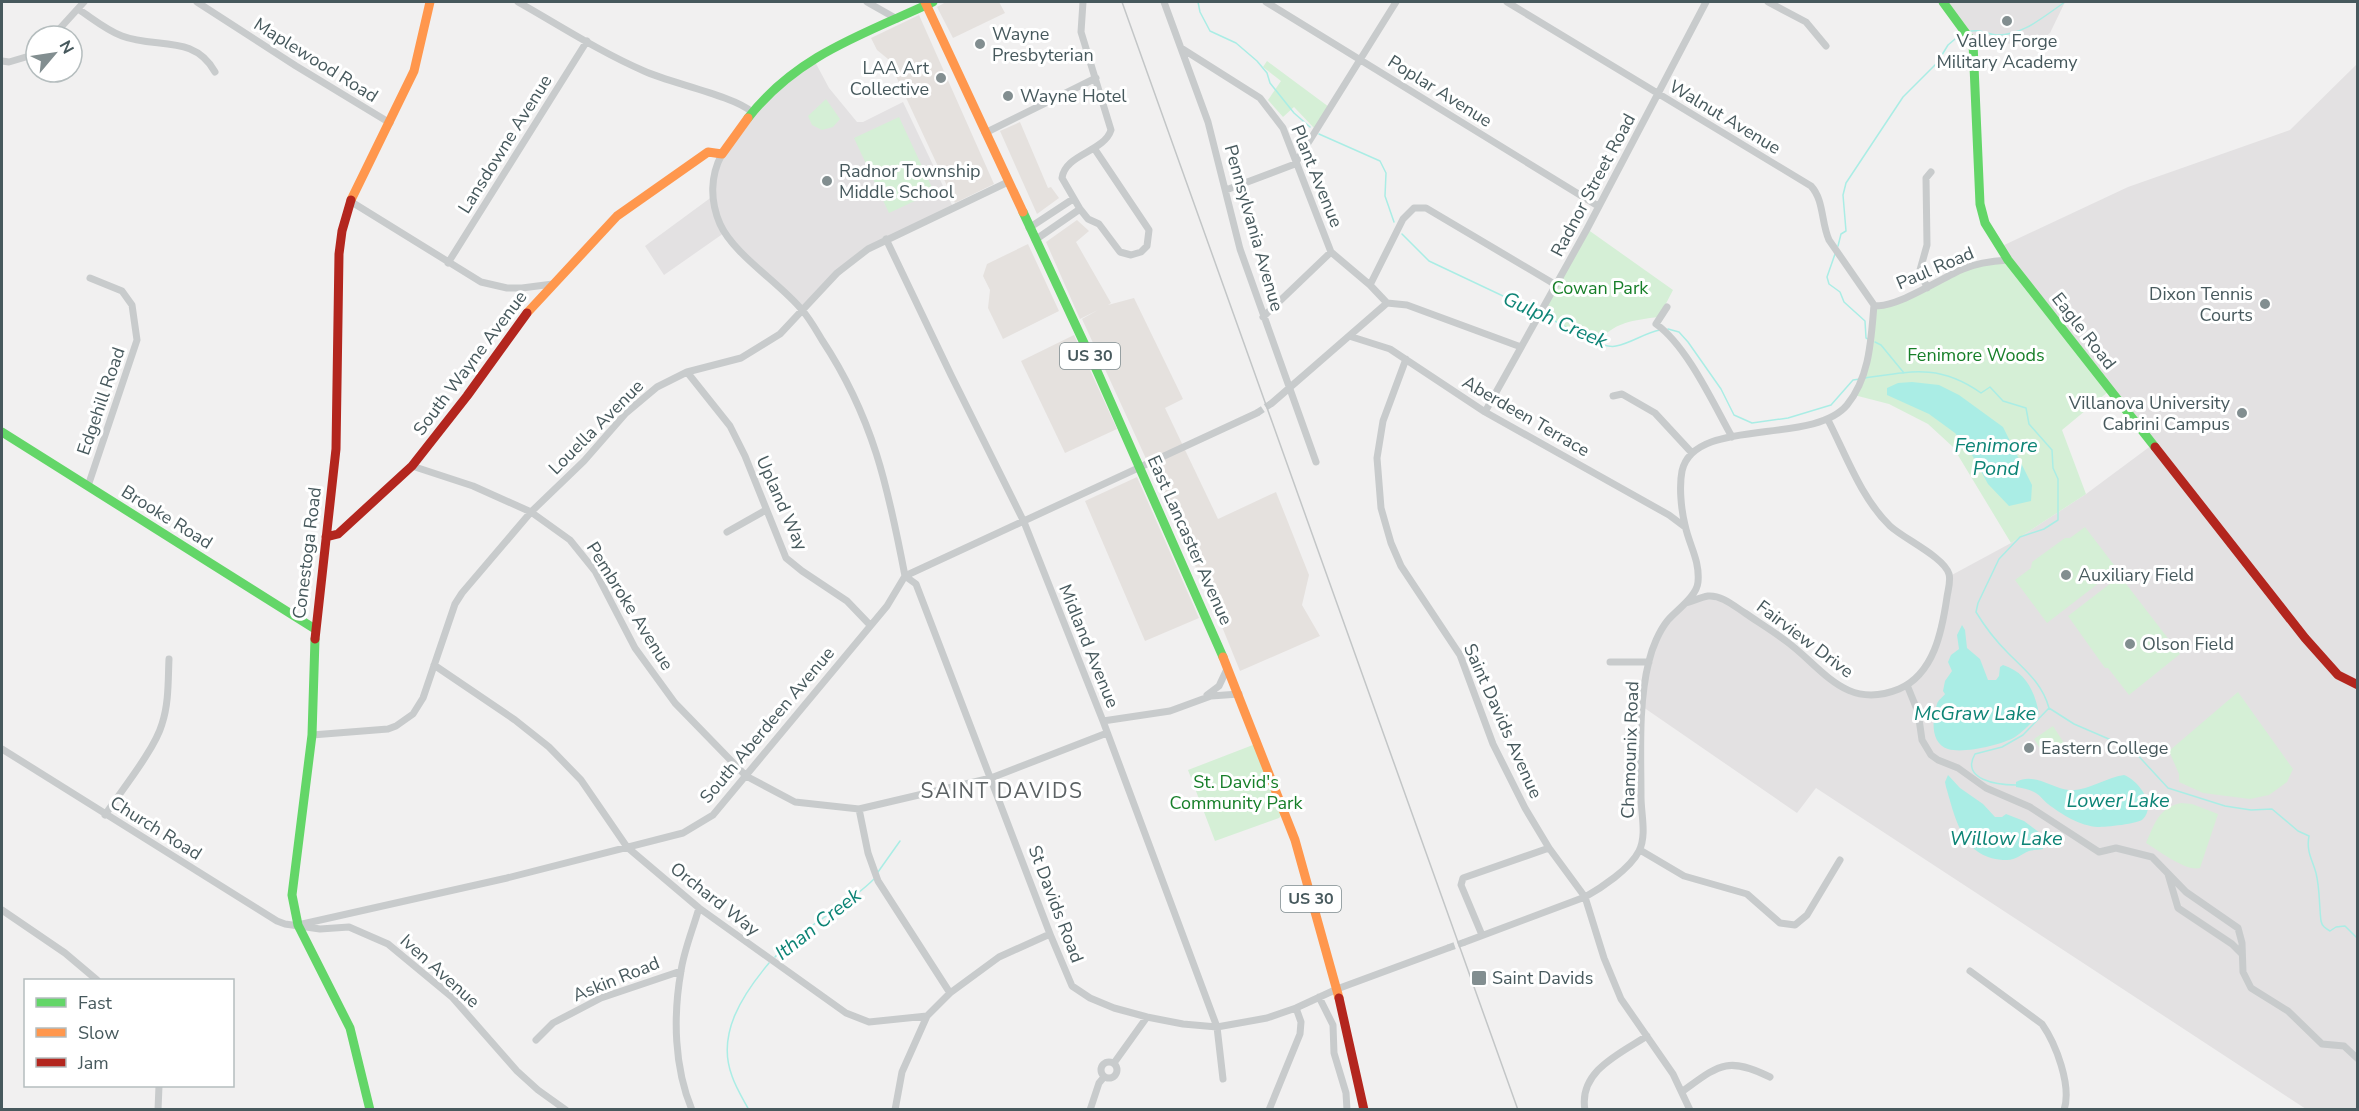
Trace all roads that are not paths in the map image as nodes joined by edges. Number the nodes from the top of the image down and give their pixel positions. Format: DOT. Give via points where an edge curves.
graph roads {
  1 [pos="84,2"];
  2 [pos="197,2"];
  3 [pos="213,2"];
  4 [pos="430,2"];
  5 [pos="518,2"];
  6 [pos="867,2"];
  7 [pos="1083,2"];
  8 [pos="1164,2"];
  9 [pos="1266,2"];
  10 [pos="1396,2"];
  11 [pos="1507,2"];
  12 [pos="1706,2"];
  13 [pos="1768,2"];
  14 [pos="1943,2"];
  15 [pos="928,3"];
  16 [pos="78,9"];
  17 [pos="209,10"];
  18 [pos="897,19"];
  19 [pos="64,24"];
  20 [pos="587,41"];
  21 [pos="1826,46"];
  22 [pos="1181,48"];
  23 [pos="24,58"];
  24 [pos="1360,60"];
  25 [pos="2,61"];
  26 [pos="215,72"];
  27 [pos="1096,78"];
  28 [pos="1658,94"];
  29 [pos="752,112"];
  30 [pos="390,123"];
  31 [pos="985,133"];
  32 [pos="1094,148"];
  33 [pos="722,154"];
  34 [pos="1295,164"];
  35 [pos="1931,172"];
  36 [pos="1008,182"];
  37 [pos="1226,190"];
  38 [pos="1073,199"];
  39 [pos="350,201"];
  40 [pos="1598,206"];
  41 [pos="1080,209"];
  42 [pos="1029,228"];
  43 [pos="886,239"];
  44 [pos="1035,240"];
  45 [pos="1331,252"];
  46 [pos="2008,260"];
  47 [pos="448,263"];
  48 [pos="90,278"];
  49 [pos="553,284"];
  50 [pos="1370,285"];
  51 [pos="1556,285"];
  52 [pos="1927,288"];
  53 [pos="1387,303"];
  54 [pos="1874,305"];
  55 [pos="1667,307"];
  56 [pos="802,310"];
  57 [pos="1263,317"];
  58 [pos="1349,336"];
  59 [pos="1521,347"];
  60 [pos="1406,359"];
  61 [pos="687,372"];
  62 [pos="1289,388"];
  63 [pos="1613,396"];
  64 [pos="1272,403"];
  65 [pos="1485,412"];
  66 [pos="1257,413"];
  67 [pos="1828,420"];
  68 [pos="2,432"];
  69 [pos="1732,436"];
  70 [pos="1692,453"];
  71 [pos="1316,462"];
  72 [pos="412,466"];
  73 [pos="1140,468"];
  74 [pos="88,486"];
  75 [pos="766,510"];
  76 [pos="531,512"];
  77 [pos="1024,522"];
  78 [pos="1685,527"];
  79 [pos="727,532"];
  80 [pos="326,537"];
  81 [pos="905,576"];
  82 [pos="1698,584"];
  83 [pos="1709,596"];
  84 [pos="1686,603"];
  85 [pos="870,625"];
  86 [pos="315,629"];
  87 [pos="169,658"];
  88 [pos="1610,662"];
  89 [pos="1648,662"];
  90 [pos="434,665"];
  91 [pos="1227,667"];
  92 [pos="1907,685"];
  93 [pos="2358,685"];
  94 [pos="1239,694"];
  95 [pos="1199,700"];
  96 [pos="1103,721"];
  97 [pos="1107,733"];
  98 [pos="312,735"];
  99 [pos="2,749"];
  100 [pos="746,776"];
  101 [pos="991,778"];
  102 [pos="859,809"];
  103 [pos="105,814"];
  104 [pos="627,847"];
  105 [pos="1549,848"];
  106 [pos="1640,850"];
  107 [pos="1840,860"];
  108 [pos="2168,872"];
  109 [pos="1585,897"];
  110 [pos="699,908"];
  111 [pos="2,910"];
  112 [pos="298,925"];
  113 [pos="1050,934"];
  114 [pos="1482,935"];
  115 [pos="1465,942"];
  116 [pos="1448,948"];
  117 [pos="2242,954"];
  118 [pos="681,971"];
  119 [pos="1970,971"];
  120 [pos="95,979"];
  121 [pos="1337,988"];
  122 [pos="950,993"];
  123 [pos="1319,997"];
  124 [pos="1296,1008"];
  125 [pos="927,1016"];
  126 [pos="1147,1017"];
  127 [pos="1217,1027"];
  128 [pos="1647,1036"];
  129 [pos="536,1040"];
  130 [pos="2358,1059"];
  131 [pos="1114,1063"];
  132 [pos="1104,1077"];
  133 [pos="1770,1077"];
  134 [pos="1223,1079"];
  135 [pos="159,1087"];
  136 [pos="1683,1091"];
  137 [pos="158,1110"];
  138 [pos="370,1110"];
  139 [pos="567,1110"];
  140 [pos="692,1110"];
  141 [pos="895,1110"];
  142 [pos="1090,1110"];
  143 [pos="1269,1110"];
  144 [pos="1347,1110"];
  145 [pos="1364,1110"];
  146 [pos="1585,1110"];
  147 [pos="1690,1110"];
  148 [pos="2064,1110"];
  1 -- 16 [label="street"];
  2 -- 17 [label="street, Maplewood Road"];
  3 -- 17 [label="street"];
  4 -- 30 [label="main road, Conestoga Road" via="417,64"];
  5 -- 20 [label="street"];
  6 -- 18 [label="street"];
  7 -- 27 [label="street" via="1081,32"];
  8 -- 22 [label="street, Pennsylvania Avenue"];
  9 -- 24 [label="street, Poplar Avenue"];
  10 -- 24 [label="street"];
  11 -- 28 [label="street, Walnut Avenue"];
  12 -- 28 [label="street, Radnor Street Road"];
  13 -- 21 [label="street" via="1806,22"];
  14 -- 46 [label="main road, Eagle Road" via="1973,43 1980,204 1985,223"];
  15 -- 18 [label="main road"];
  15 -- 31 [label="main road, East Lancaster Avenue / US 30"];
  16 -- 19 [label="street"];
  16 -- 26 [label="street" via="122,36 195,51 207,58"];
  17 -- 30 [label="street, Maplewood Road"];
  18 -- 29 [label="main road" via="813,58 781,81"];
  20 -- 29 [label="street" via="643,71"];
  20 -- 47 [label="street, Lansdowne Avenue"];
  22 -- 34 [label="street, Plant Avenue" via="1260,98 1277,118"];
  22 -- 37 [label="street, Pennsylvania Avenue" via="1208,123"];
  23 -- 25 [label="street"];
  24 -- 34 [label="street"];
  24 -- 40 [label="street, Poplar Avenue"];
  27 -- 31 [label="street"];
  27 -- 32 [label="street" via="1111,129 1107,138"];
  28 -- 40 [label="street, Radnor Street Road"];
  28 -- 54 [label="street, Walnut Avenue" via="1811,186 1819,195 1829,240"];
  29 -- 33 [label="main road"];
  30 -- 39 [label="main road, Conestoga Road"];
  31 -- 36 [label="main road, East Lancaster Avenue / US 30"];
  32 -- 38 [label="street" via="1063,172 1062,181"];
  32 -- 41 [label="street" via="1147,226 1147,246 1134,255 1122,253 1099,224"];
  33 -- 49 [label="main road, South Wayne Avenue" via="711,150 617,216"];
  33 -- 56 [label="street" via="712,188 724,233"];
  34 -- 37 [label="street"];
  34 -- 45 [label="street, Plant Avenue"];
  35 -- 52 [label="street" via="1926,178 1927,245 1920,270"];
  36 -- 42 [label="main road, East Lancaster Avenue / US 30"];
  36 -- 43 [label="street, Louella Avenue"];
  37 -- 57 [label="street, Pennsylvania Avenue" via="1240,249"];
  38 -- 41 [label="street"];
  38 -- 42 [label="street"];
  39 -- 47 [label="street"];
  39 -- 80 [label="main road, Conestoga Road" via="340,242 336,449"];
  40 -- 51 [label="street, Radnor Street Road"];
  41 -- 44 [label="street"];
  42 -- 44 [label="main road, East Lancaster Avenue / US 30"];
  43 -- 56 [label="street, Louella Avenue" via="837,273"];
  43 -- 77 [label="street, Midland Avenue"];
  44 -- 73 [label="main road, East Lancaster Avenue / US 30"];
  45 -- 50 [label="street, Plant Avenue"];
  45 -- 57 [label="street"];
  46 -- 52 [label="street, Paul Road" via="1965,268"];
  46 -- 93 [label="main road, Eagle Road" via="2305,638 2338,675"];
  47 -- 49 [label="street" via="494,285 522,288"];
  48 -- 74 [label="street, Edgehill Road" via="122,291 132,305 137,340"];
  49 -- 72 [label="main road, South Wayne Avenue" via="521,319"];
  50 -- 51 [label="street" via="1402,219 1414,208 1426,208"];
  50 -- 53 [label="street, Plant Avenue"];
  51 -- 59 [label="street, Radnor Street Road"];
  52 -- 54 [label="street, Paul Road" via="1904,299"];
  53 -- 58 [label="street"];
  53 -- 59 [label="street" via="1407,304"];
  54 -- 67 [label="street" via="1870,350 1861,379 1846,406"];
  55 -- 69 [label="street" via="1656,324 1679,347"];
  56 -- 61 [label="street, Louella Avenue" via="780,334 741,358"];
  56 -- 81 [label="street" via="836,361 863,414 890,499"];
  57 -- 62 [label="street, Pennsylvania Avenue"];
  58 -- 60 [label="street, Aberdeen Terrace"];
  58 -- 62 [label="street"];
  59 -- 65 [label="street, Radnor Street Road"];
  60 -- 65 [label="street, Aberdeen Terrace"];
  60 -- 105 [label="street, Saint Davids Avenue" via="1383,422 1377,458 1381,508 1391,543 1401,566 1460,656 1493,744"];
  61 -- 75 [label="street, Upland Way" via="730,426"];
  61 -- 76 [label="street, Louella Avenue" via="657,387 626,413"];
  62 -- 64 [label="street"];
  62 -- 71 [label="street, Pennsylvania Avenue"];
  63 -- 70 [label="street" via="1622,394 1655,413"];
  65 -- 78 [label="street, Aberdeen Terrace"];
  66 -- 73 [label="street"];
  67 -- 69 [label="street"];
  67 -- 92 [label="street" via="1877,513 1944,565 1950,576 1942,627 1931,658"];
  68 -- 74 [label="main road, Brooke Road"];
  69 -- 70 [label="street"];
  70 -- 78 [label="street" via="1682,471"];
  72 -- 76 [label="street, Pembroke Avenue" via="473,486"];
  72 -- 80 [label="main road, South Wayne Avenue" via="338,534"];
  73 -- 77 [label="street"];
  73 -- 91 [label="main road, East Lancaster Avenue / US 30"];
  74 -- 86 [label="main road, Brooke Road"];
  75 -- 79 [label="street"];
  75 -- 85 [label="street, Upland Way" via="786,558 847,601"];
  76 -- 90 [label="street, Louella Avenue" via="454,604"];
  76 -- 100 [label="street, Pembroke Avenue" via="570,540 595,571 635,648 675,703"];
  77 -- 81 [label="street"];
  77 -- 96 [label="street, Midland Avenue"];
  78 -- 82 [label="street" via="1697,560"];
  80 -- 86 [label="main road, Conestoga Road"];
  81 -- 85 [label="street, South Aberdeen Avenue"];
  81 -- 101 [label="street, St Davids Road" via="916,584"];
  82 -- 83 [label="street, Fairview Drive"];
  82 -- 84 [label="street, Chamounix Road"];
  83 -- 84 [label="street"];
  83 -- 92 [label="street, Fairview Drive" via="1726,600 1785,640 1842,688 1858,694 1884,694"];
  84 -- 89 [label="street, Chamounix Road" via="1667,622"];
  85 -- 100 [label="street, South Aberdeen Avenue"];
  86 -- 98 [label="main road, Conestoga Road"];
  87 -- 103 [label="street" via="162,725"];
  88 -- 89 [label="street"];
  89 -- 106 [label="street, Chamounix Road" via="1643,707"];
  90 -- 98 [label="street, Louella Avenue" via="418,707 396,726"];
  90 -- 104 [label="street, Orchard Way" via="549,747 581,780"];
  91 -- 94 [label="main road, East Lancaster Avenue / US 30"];
  91 -- 95 [label="street" via="1219,686"];
  92 -- 108 [label="street" via="1918,712 1922,740 1931,755 1986,788 2030,807 2099,852 2116,848 2140,853 2152,857"];
  94 -- 95 [label="street"];
  94 -- 121 [label="main road, East Lancaster Avenue / US 30" via="1294,838"];
  95 -- 96 [label="street" via="1170,711"];
  96 -- 97 [label="street, Midland Avenue"];
  97 -- 101 [label="street, Pembroke Avenue"];
  97 -- 127 [label="street, Midland Avenue"];
  98 -- 112 [label="main road, Conestoga Road" via="292,895"];
  99 -- 103 [label="street, Church Road"];
  100 -- 102 [label="street, Pembroke Avenue" via="795,802"];
  100 -- 104 [label="street, South Aberdeen Avenue" via="713,815 683,833"];
  101 -- 102 [label="street, Pembroke Avenue"];
  101 -- 113 [label="street, St Davids Road"];
  102 -- 122 [label="street" via="878,881"];
  103 -- 112 [label="street, Church Road" via="277,921"];
  104 -- 110 [label="street, Orchard Way"];
  104 -- 112 [label="street, South Aberdeen Avenue"];
  105 -- 109 [label="street, Saint Davids Avenue"];
  105 -- 114 [label="street" via="1463,878 1461,885"];
  106 -- 107 [label="street" via="1684,876 1747,894 1780,923 1795,925 1807,915"];
  106 -- 109 [label="street" via="1601,889"];
  108 -- 117 [label="street" via="2178,908"];
  108 -- 117 [label="street" via="2186,892 2238,928"];
  109 -- 114 [label="street"];
  109 -- 128 [label="street, Saint Davids Avenue" via="1621,999"];
  110 -- 118 [label="street"];
  110 -- 125 [label="street, Orchard Way" via="846,1013 869,1022"];
  111 -- 120 [label="street" via="65,953"];
  112 -- 138 [label="main road, Conestoga Road" via="350,1028"];
  112 -- 139 [label="street, Iven Avenue" via="320,929 350,927 388,944 452,997 517,1071"];
  113 -- 122 [label="street" via="999,957"];
  113 -- 126 [label="street, St Davids Road" via="1072,986 1114,1008"];
  114 -- 115 [label="street"];
  116 -- 121 [label="street"];
  117 -- 130 [label="street" via="2243,972 2252,988 2288,1011 2322,1044 2344,1046"];
  118 -- 129 [label="street, Askin Road" via="601,998 553,1023"];
  118 -- 140 [label="street" via="677,1050 684,1091"];
  119 -- 148 [label="street" via="2042,1024 2055,1049 2067,1089"];
  121 -- 123 [label="street, St Davids Road"];
  121 -- 145 [label="main road, East Lancaster Avenue / US 30"];
  122 -- 125 [label="street"];
  123 -- 124 [label="street, St Davids Road"];
  123 -- 144 [label="street" via="1331,1017 1334,1053"];
  124 -- 127 [label="street, St Davids Road"];
  124 -- 143 [label="street" via="1300,1034"];
  125 -- 141 [label="street" via="902,1072"];
  126 -- 127 [label="street, St Davids Road"];
  126 -- 131 [label="street"];
  127 -- 134 [label="street, Midland Avenue"];
  128 -- 136 [label="street, Saint Davids Avenue"];
  128 -- 146 [label="street" via="1596,1071 1586,1088"];
  131 -- 132 [label="street" via="1102,1066"];
  131 -- 132 [label="street" via="1116,1075"];
  132 -- 142 [label="street"];
  133 -- 136 [label="street" via="1750,1067 1724,1065"];
  135 -- 137 [label="street"];
  136 -- 147 [label="street, Saint Davids Avenue"];
}
